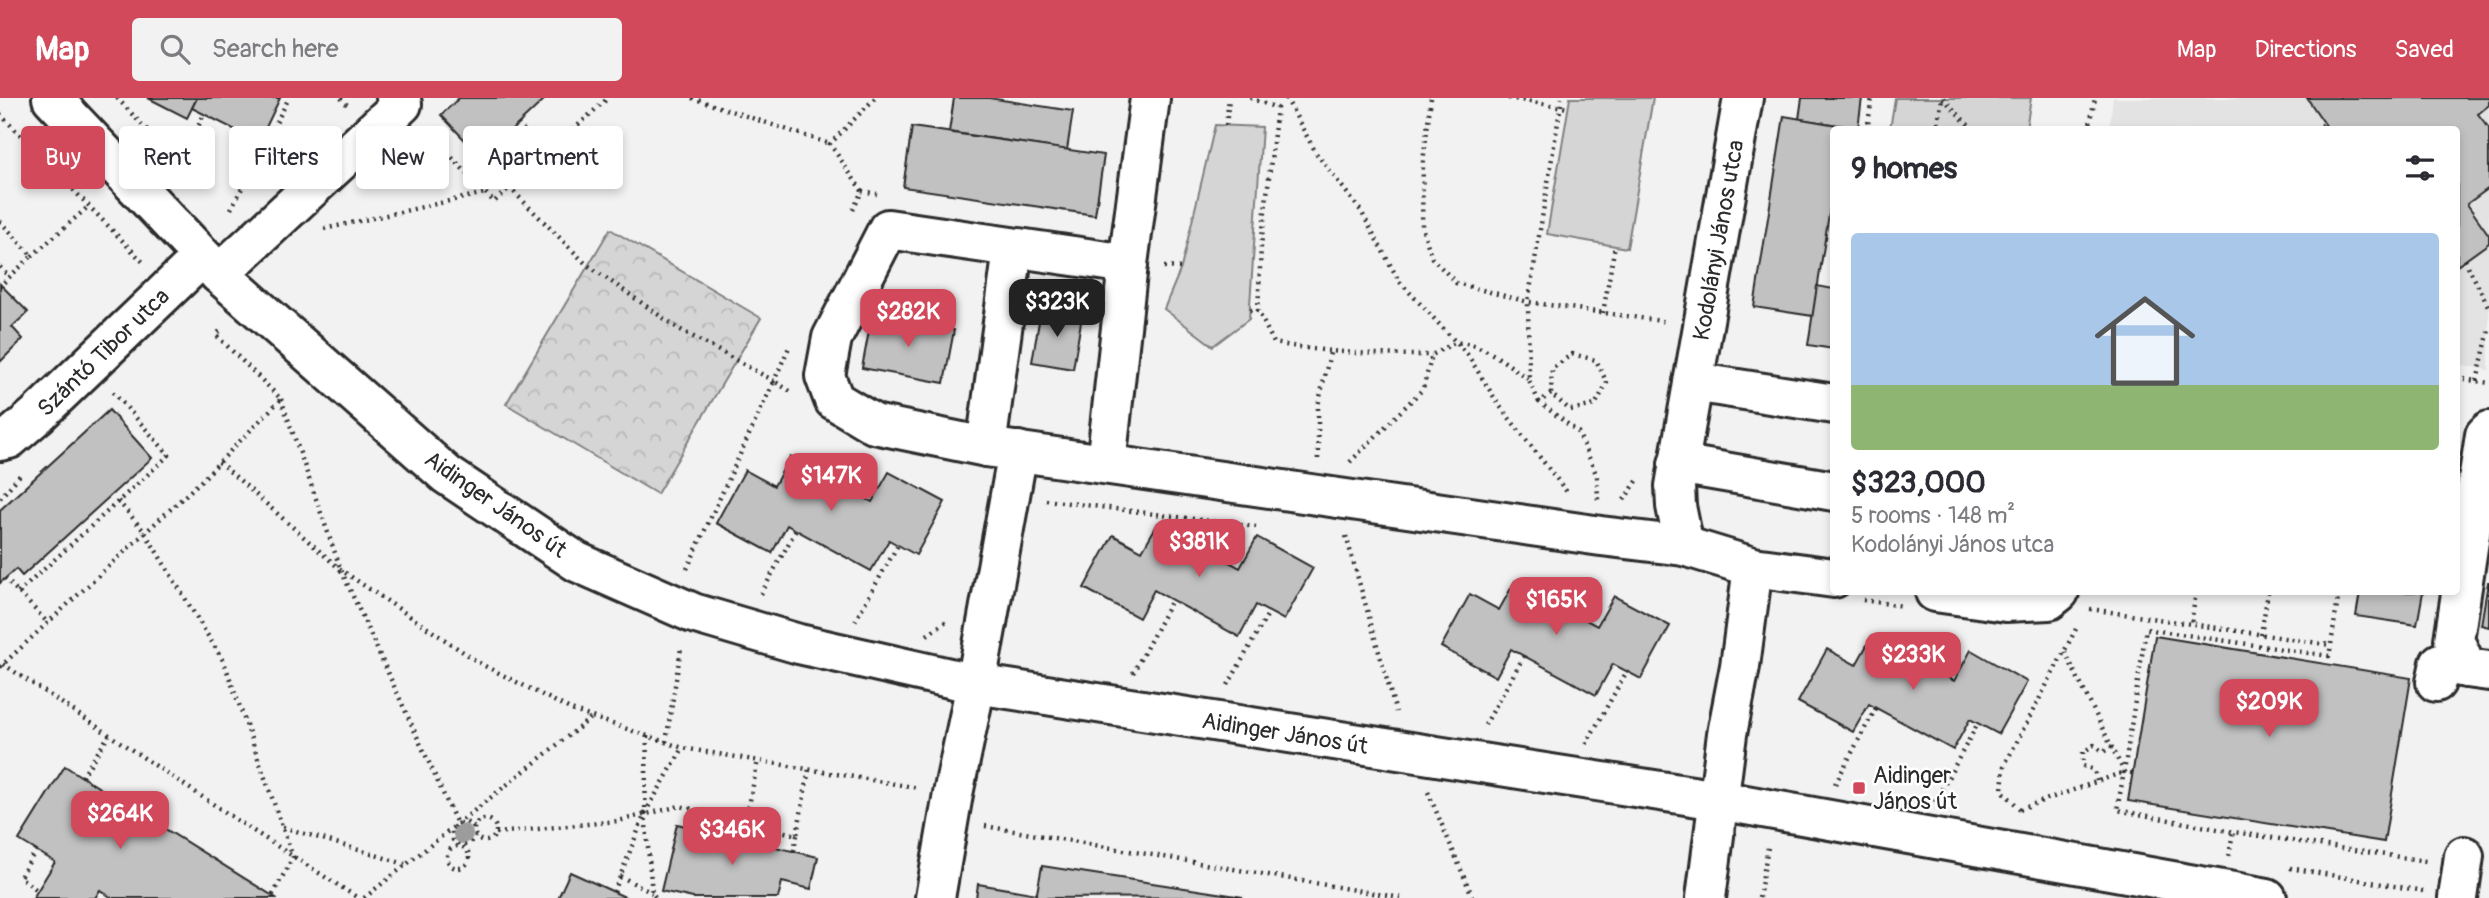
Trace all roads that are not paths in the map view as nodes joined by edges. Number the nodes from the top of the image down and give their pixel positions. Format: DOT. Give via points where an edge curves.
graph roads {
  1 [pos="52,98"];
  2 [pos="1150,98"];
  3 [pos="1744,98"];
  4 [pos="407,107"];
  5 [pos="1013,249"];
  6 [pos="1128,264"];
  7 [pos="210,266"];
  8 [pos="1693,382"];
  9 [pos="1830,403"];
  10 [pos="2489,431"];
  11 [pos="0,441"];
  12 [pos="1002,449"];
  13 [pos="1106,464"];
  14 [pos="1678,464"];
  15 [pos="1830,490"];
  16 [pos="1684,546"];
  17 [pos="1753,567"];
  18 [pos="1830,585"];
  19 [pos="1935,596"];
  20 [pos="2073,596"];
  21 [pos="2464,674"];
  22 [pos="976,684"];
  23 [pos="1718,800"];
  24 [pos="2449,862"];
  25 [pos="2274,882"];
  26 [pos="2442,895"];
  27 [pos="936,898"];
  28 [pos="1706,898"];
  1 -- 7 [label="street, Aidinger János út"];
  2 -- 6 [label="street"];
  3 -- 8 [label="street, Kodolányi János utca"];
  4 -- 7 [label="street, Szántó Tibor utca"];
  5 -- 6 [label="street"];
  5 -- 12 [label="street"];
  5 -- 12 [label="street" via="888,229 810,384 874,424"];
  6 -- 13 [label="street"];
  7 -- 11 [label="street, Szántó Tibor utca" via="9,439"];
  7 -- 22 [label="street, Aidinger János út" via="447,475 577,562 693,614 799,644"];
  8 -- 9 [label="street"];
  8 -- 14 [label="street, Kodolányi János utca"];
  10 -- 21 [label="street" via="2454,640"];
  12 -- 13 [label="street"];
  12 -- 22 [label="street"];
  13 -- 16 [label="street"];
  14 -- 15 [label="street"];
  14 -- 16 [label="street, Kodolányi János utca" via="1676,506"];
  16 -- 17 [label="street"];
  17 -- 18 [label="street"];
  17 -- 23 [label="street"];
  19 -- 20 [label="street" via="2006,602"];
  22 -- 23 [label="street, Aidinger János út"];
  22 -- 27 [label="street"];
  23 -- 25 [label="street, Aidinger János út"];
  23 -- 28 [label="street"];
  24 -- 26 [label="street"];
}
